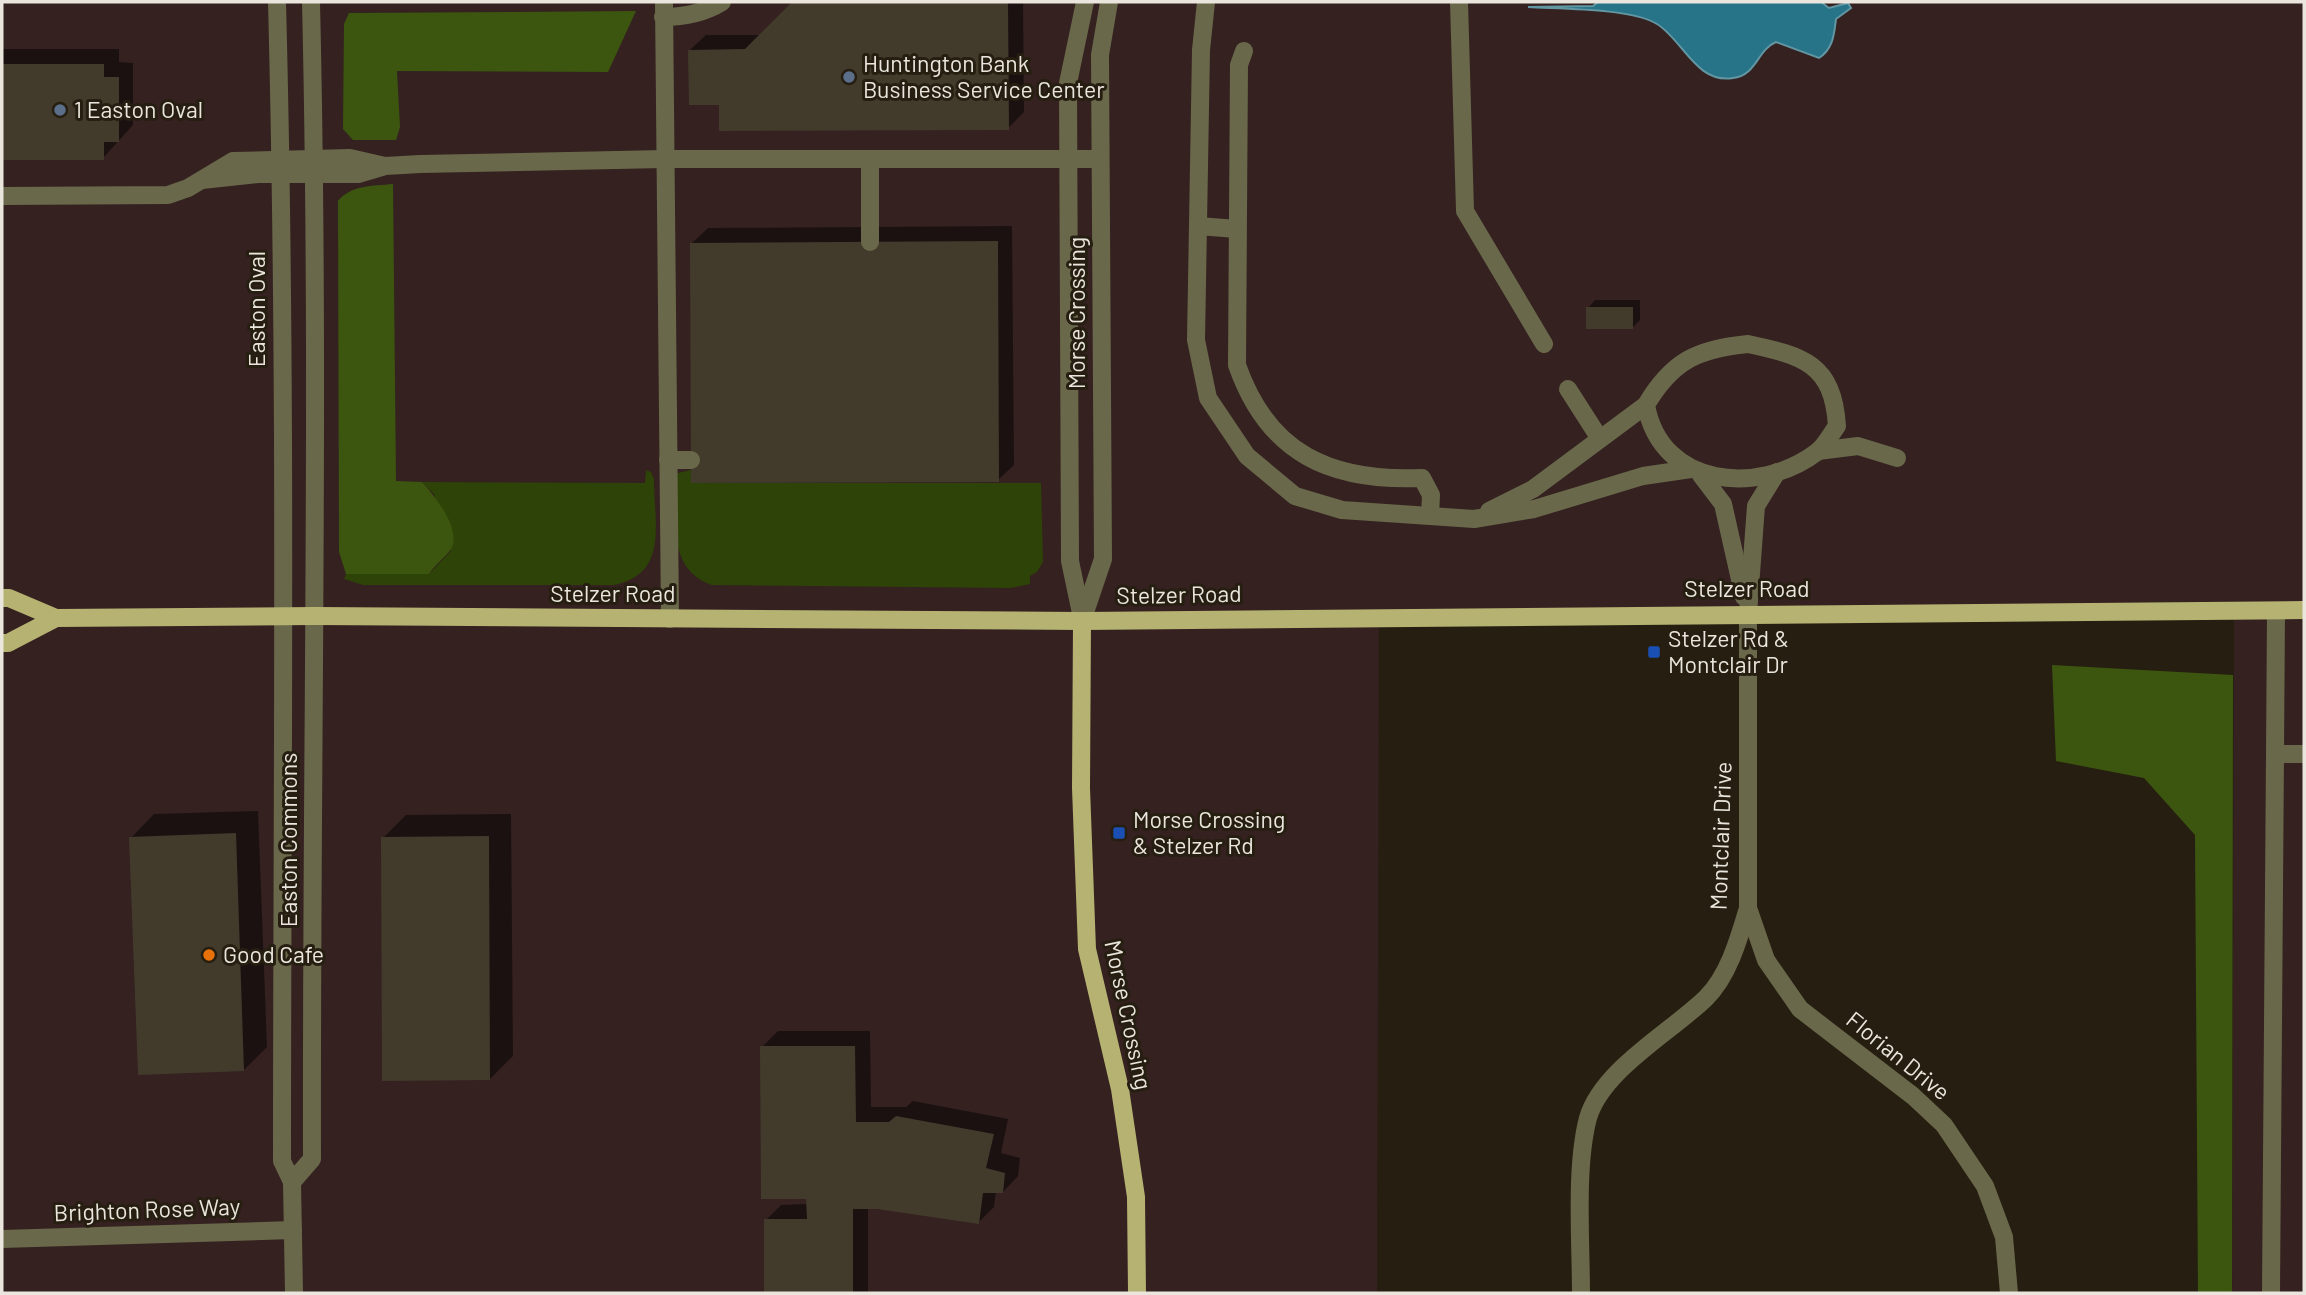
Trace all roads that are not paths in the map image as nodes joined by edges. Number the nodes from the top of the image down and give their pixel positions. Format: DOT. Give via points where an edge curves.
graph roads {
  1 [pos="277,2"];
  2 [pos="311,2"];
  3 [pos="722,2"];
  4 [pos="1085,2"];
  5 [pos="1110,2"];
  6 [pos="1206,2"];
  7 [pos="1460,2"];
  8 [pos="664,10"];
  9 [pos="1244,51"];
  10 [pos="664,159"];
  11 [pos="870,159"];
  12 [pos="1068,159"];
  13 [pos="1100,159"];
  14 [pos="315,167"];
  15 [pos="281,168"];
  16 [pos="2,196"];
  17 [pos="1198,226"];
  18 [pos="1237,229"];
  19 [pos="870,242"];
  20 [pos="1544,344"];
  21 [pos="1568,389"];
  22 [pos="1646,405"];
  23 [pos="1600,439"];
  24 [pos="1818,451"];
  25 [pos="1897,458"];
  26 [pos="668,460"];
  27 [pos="691,460"];
  28 [pos="1696,472"];
  29 [pos="1777,472"];
  30 [pos="1430,516"];
  31 [pos="1474,519"];
  32 [pos="2,598"];
  33 [pos="2304,610"];
  34 [pos="2276,611"];
  35 [pos="1748,614"];
  36 [pos="315,616"];
  37 [pos="282,617"];
  38 [pos="55,618"];
  39 [pos="670,619"];
  40 [pos="1082,621"];
  41 [pos="2,643"];
  42 [pos="2275,754"];
  43 [pos="2304,754"];
  44 [pos="1748,908"];
  45 [pos="292,1182"];
  46 [pos="293,1230"];
  47 [pos="2,1239"];
  48 [pos="294,1293"];
  49 [pos="1137,1293"];
  50 [pos="1581,1293"];
  51 [pos="2009,1293"];
  52 [pos="2271,1293"];
  1 -- 15 [label="street, Easton Oval"];
  2 -- 14 [label="street"];
  3 -- 8 [label="street" via="682,17"];
  4 -- 12 [label="street, Morse Crossing" via="1068,83"];
  5 -- 13 [label="street, Morse Crossing" via="1100,55"];
  6 -- 17 [label="street"];
  7 -- 20 [label="street" via="1465,211"];
  8 -- 10 [label="street"];
  9 -- 18 [label="street" via="1239,65"];
  10 -- 11 [label="street"];
  10 -- 14 [label="street" via="384,166 358,174"];
  10 -- 26 [label="street"];
  11 -- 12 [label="street"];
  11 -- 19 [label="street"];
  12 -- 13 [label="street"];
  12 -- 40 [label="street, Morse Crossing" via="1070,561"];
  13 -- 40 [label="street, Morse Crossing" via="1103,559"];
  14 -- 15 [label="street"];
  14 -- 36 [label="street"];
  15 -- 16 [label="street" via="233,161 168,195"];
  15 -- 37 [label="street, Easton Oval"];
  17 -- 18 [label="street"];
  17 -- 30 [label="street" via="1196,340 1208,398 1247,456 1296,496 1342,510"];
  18 -- 30 [label="street" via="1237,365 1260,417 1291,447 1340,471 1422,478 1431,495"];
  21 -- 23 [label="street"];
  22 -- 23 [label="street"];
  22 -- 24 [label="street" via="1661,378 1695,356 1748,344 1772,349 1811,366 1835,397 1838,426"];
  22 -- 28 [label="street" via="1656,438 1671,457"];
  23 -- 31 [label="street" via="1533,489"];
  24 -- 25 [label="street" via="1858,446"];
  24 -- 29 [label="street"];
  26 -- 27 [label="street"];
  26 -- 39 [label="street"];
  28 -- 29 [label="street" via="1739,477"];
  28 -- 31 [label="street" via="1643,476 1534,509"];
  28 -- 35 [label="street" via="1723,504"];
  29 -- 35 [label="street" via="1756,506"];
  30 -- 31 [label="street"];
  32 -- 38 [label="main road, Stelzer Road"];
  33 -- 34 [label="main road, Stelzer Road"];
  34 -- 35 [label="main road, Stelzer Road"];
  34 -- 42 [label="street"];
  35 -- 40 [label="main road, Stelzer Road"];
  35 -- 44 [label="street, Montclair Drive"];
  36 -- 37 [label="main road, Stelzer Road"];
  36 -- 39 [label="main road, Stelzer Road"];
  36 -- 45 [label="street, Easton Commons" via="312,1159"];
  37 -- 38 [label="main road, Stelzer Road"];
  37 -- 45 [label="street, Easton Commons" via="282,1161"];
  38 -- 41 [label="main road, Stelzer Road"];
  39 -- 40 [label="main road, Stelzer Road"];
  40 -- 49 [label="main road, Morse Crossing" via="1081,789 1087,949 1120,1089 1136,1197"];
  42 -- 43 [label="street"];
  42 -- 52 [label="street"];
  44 -- 50 [label="street, Montclair Drive" via="1735,951 1707,997 1616,1073 1588,1117 1580,1187"];
  44 -- 51 [label="street, Florian Drive" via="1766,960 1800,1009 1944,1125 1985,1186 2004,1237"];
  45 -- 46 [label="street, Easton Commons"];
  46 -- 47 [label="street, Brighton Rose Way"];
  46 -- 48 [label="street, Easton Commons"];
}
